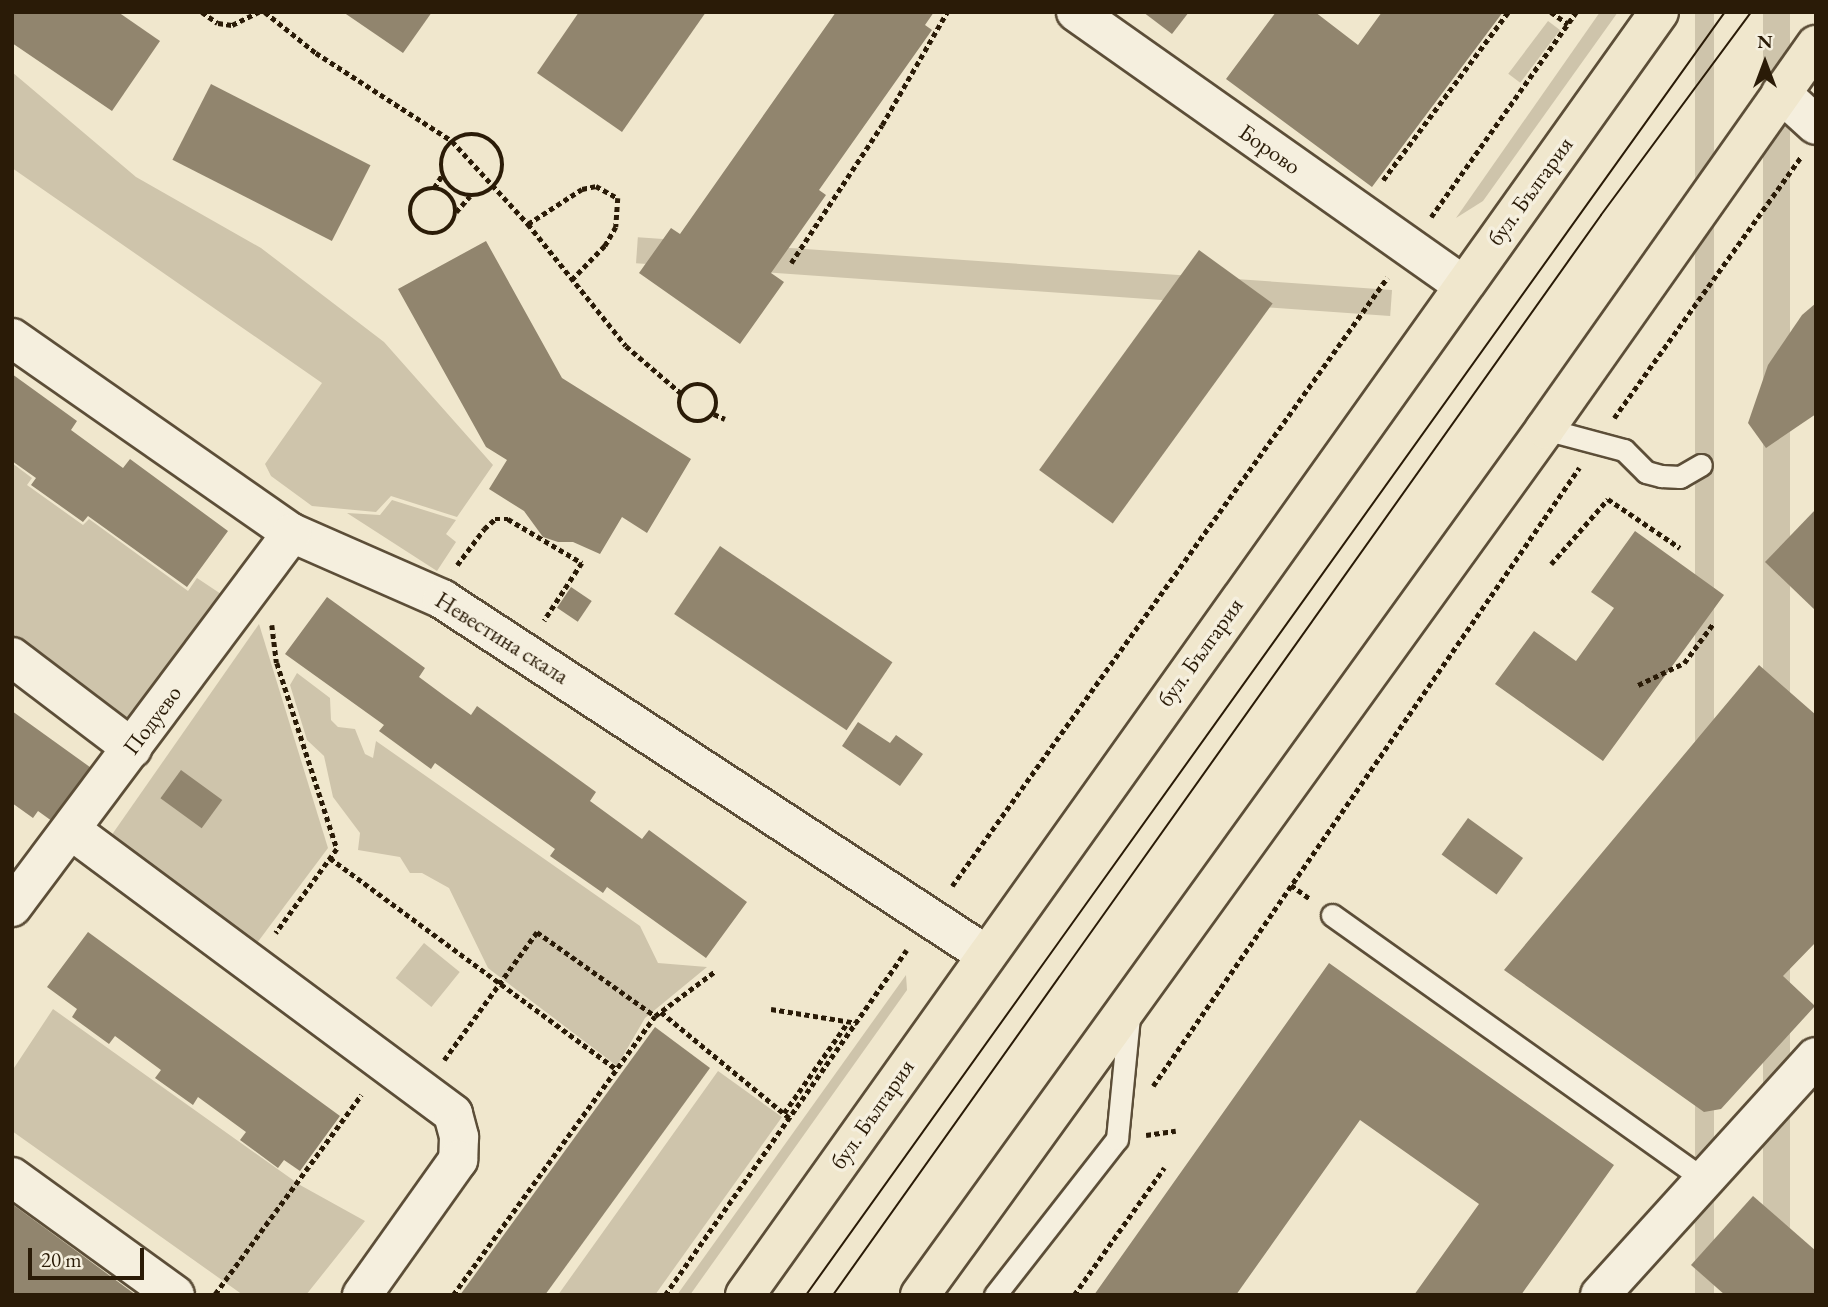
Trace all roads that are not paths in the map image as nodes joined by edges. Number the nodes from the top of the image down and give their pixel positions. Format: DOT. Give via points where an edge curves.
graph roads {
  1 [pos="1076,12"];
  2 [pos="1659,12"];
  3 [pos="1816,46"];
  4 [pos="1781,93"];
  5 [pos="1812,136"];
  6 [pos="1463,285"];
  7 [pos="12,338"];
  8 [pos="1545,429"];
  9 [pos="1701,466"];
  10 [pos="292,533"];
  11 [pos="12,657"];
  12 [pos="132,748"];
  13 [pos="71,830"];
  14 [pos="12,907"];
  15 [pos="1332,915"];
  16 [pos="985,954"];
  17 [pos="1131,1000"];
  18 [pos="1816,1057"];
  19 [pos="12,1177"];
  20 [pos="1704,1179"];
  21 [pos="174,1295"];
  22 [pos="362,1295"];
  23 [pos="745,1295"];
  24 [pos="920,1295"];
  25 [pos="995,1295"];
  26 [pos="1600,1295"];
  1 -- 6 [label="street, Борово"];
  2 -- 6 [label="main road, бул. България"];
  3 -- 4 [label="main road"];
  4 -- 5 [label="street"];
  4 -- 8 [label="main road"];
  6 -- 16 [label="main road, бул. България"];
  7 -- 10 [label="street, Невестина скала"];
  8 -- 9 [label="lane" via="1624,450 1646,472 1661,476 1680,477"];
  8 -- 17 [label="main road"];
  10 -- 12 [label="street, Подуево"];
  10 -- 16 [label="street, Невестина скала" via="434,595"];
  11 -- 12 [label="street"];
  12 -- 13 [label="street, Подуево"];
  13 -- 14 [label="street, Подуево"];
  13 -- 22 [label="street" via="453,1114 458,1160"];
  15 -- 20 [label="lane"];
  16 -- 23 [label="main road, бул. България"];
  17 -- 24 [label="main road"];
  17 -- 25 [label="lane" via="1117,1139"];
  18 -- 20 [label="street"];
  19 -- 21 [label="street"];
  20 -- 26 [label="street"];
}
